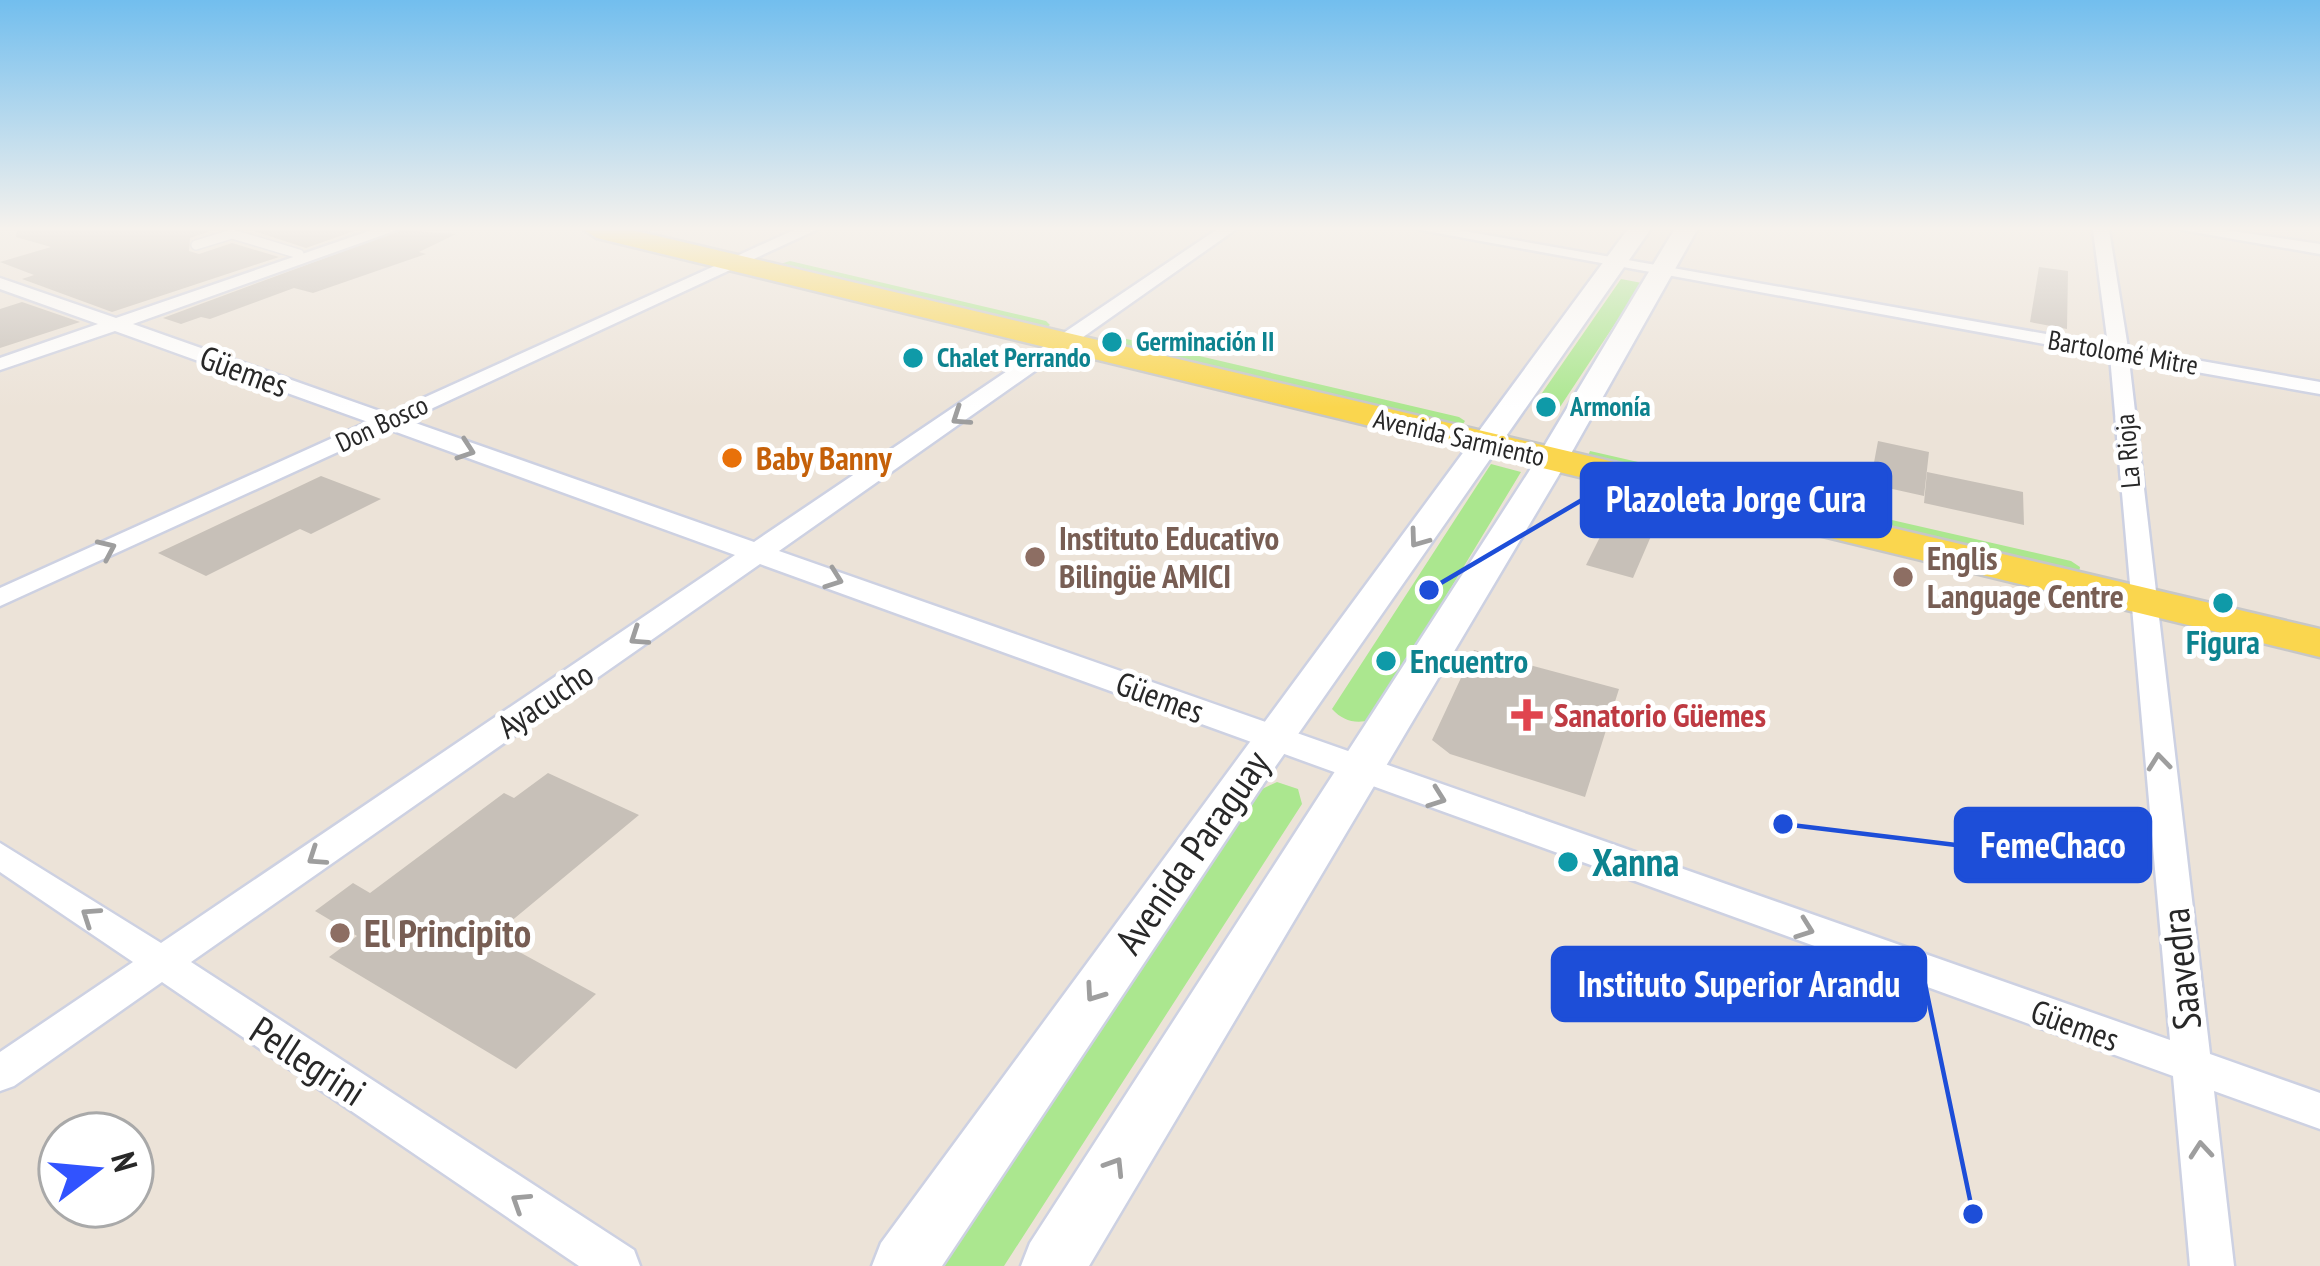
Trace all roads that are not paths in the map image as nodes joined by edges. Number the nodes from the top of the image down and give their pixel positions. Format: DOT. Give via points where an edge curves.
graph roads {
  1 [pos="17,289"];
  2 [pos="217,289"];
  3 [pos="678,289"];
  4 [pos="885,289"];
  5 [pos="1144,289"];
  6 [pos="1597,289"];
  7 [pos="1651,289"];
  8 [pos="1763,289"];
  9 [pos="2110,289"];
  10 [pos="115,324"];
  11 [pos="1079,335"];
  12 [pos="2119,352"];
  13 [pos="0,364"];
  14 [pos="2320,388"];
  15 [pos="386,422"];
  16 [pos="1494,433"];
  17 [pos="1559,448"];
  18 [pos="761,553"];
  19 [pos="2140,585"];
  20 [pos="0,598"];
  21 [pos="2320,612"];
  22 [pos="2320,643"];
  23 [pos="1272,737"];
  24 [pos="1360,770"];
  25 [pos="0,855"];
  26 [pos="160,963"];
  27 [pos="2192,1067"];
  28 [pos="0,1074"];
  29 [pos="2320,1112"];
  30 [pos="618,1266"];
  31 [pos="904,1266"];
  32 [pos="1053,1266"];
  33 [pos="2212,1266"];
  1 -- 10 [label="street, Güemes"];
  2 -- 10 [label="street"];
  3 -- 15 [label="street, Don Bosco"];
  4 -- 11 [label="main road, Avenida Sarmiento"];
  5 -- 11 [label="street, Ayacucho"];
  6 -- 16 [label="main road, Avenida Paraguay"];
  7 -- 17 [label="main road"];
  8 -- 12 [label="street, Bartolomé Mitre"];
  9 -- 12 [label="street, La Rioja"];
  10 -- 13 [label="street"];
  10 -- 15 [label="street, Güemes"];
  11 -- 16 [label="main road, Avenida Sarmiento"];
  11 -- 18 [label="street, Ayacucho, one-way"];
  12 -- 14 [label="street, Bartolomé Mitre"];
  12 -- 19 [label="street, La Rioja"];
  15 -- 18 [label="street, Güemes, one-way"];
  20 -- 15 [label="street, Don Bosco, one-way"];
  16 -- 17 [label="main road, Avenida Sarmiento"];
  16 -- 23 [label="main road, Avenida Paraguay, one-way"];
  17 -- 19 [label="main road, Avenida Sarmiento"];
  17 -- 24 [label="main road"];
  18 -- 23 [label="street, Güemes, one-way"];
  18 -- 26 [label="street, Ayacucho, one-way"];
  19 -- 21 [label="main road, Avenida Sarmiento"];
  19 -- 22 [label="main road, Avenida Sarmiento"];
  27 -- 19 [label="street, Saavedra, one-way"];
  23 -- 24 [label="street, Güemes"];
  23 -- 31 [label="main road, Avenida Paraguay, one-way"];
  24 -- 27 [label="street, Güemes, one-way"];
  32 -- 24 [label="main road, one-way"];
  26 -- 25 [label="street, Pellegrini, one-way"];
  26 -- 28 [label="street, Ayacucho"];
  30 -- 26 [label="street, Pellegrini, one-way"];
  27 -- 29 [label="street, Güemes"];
  33 -- 27 [label="street, Saavedra, one-way"];
}
